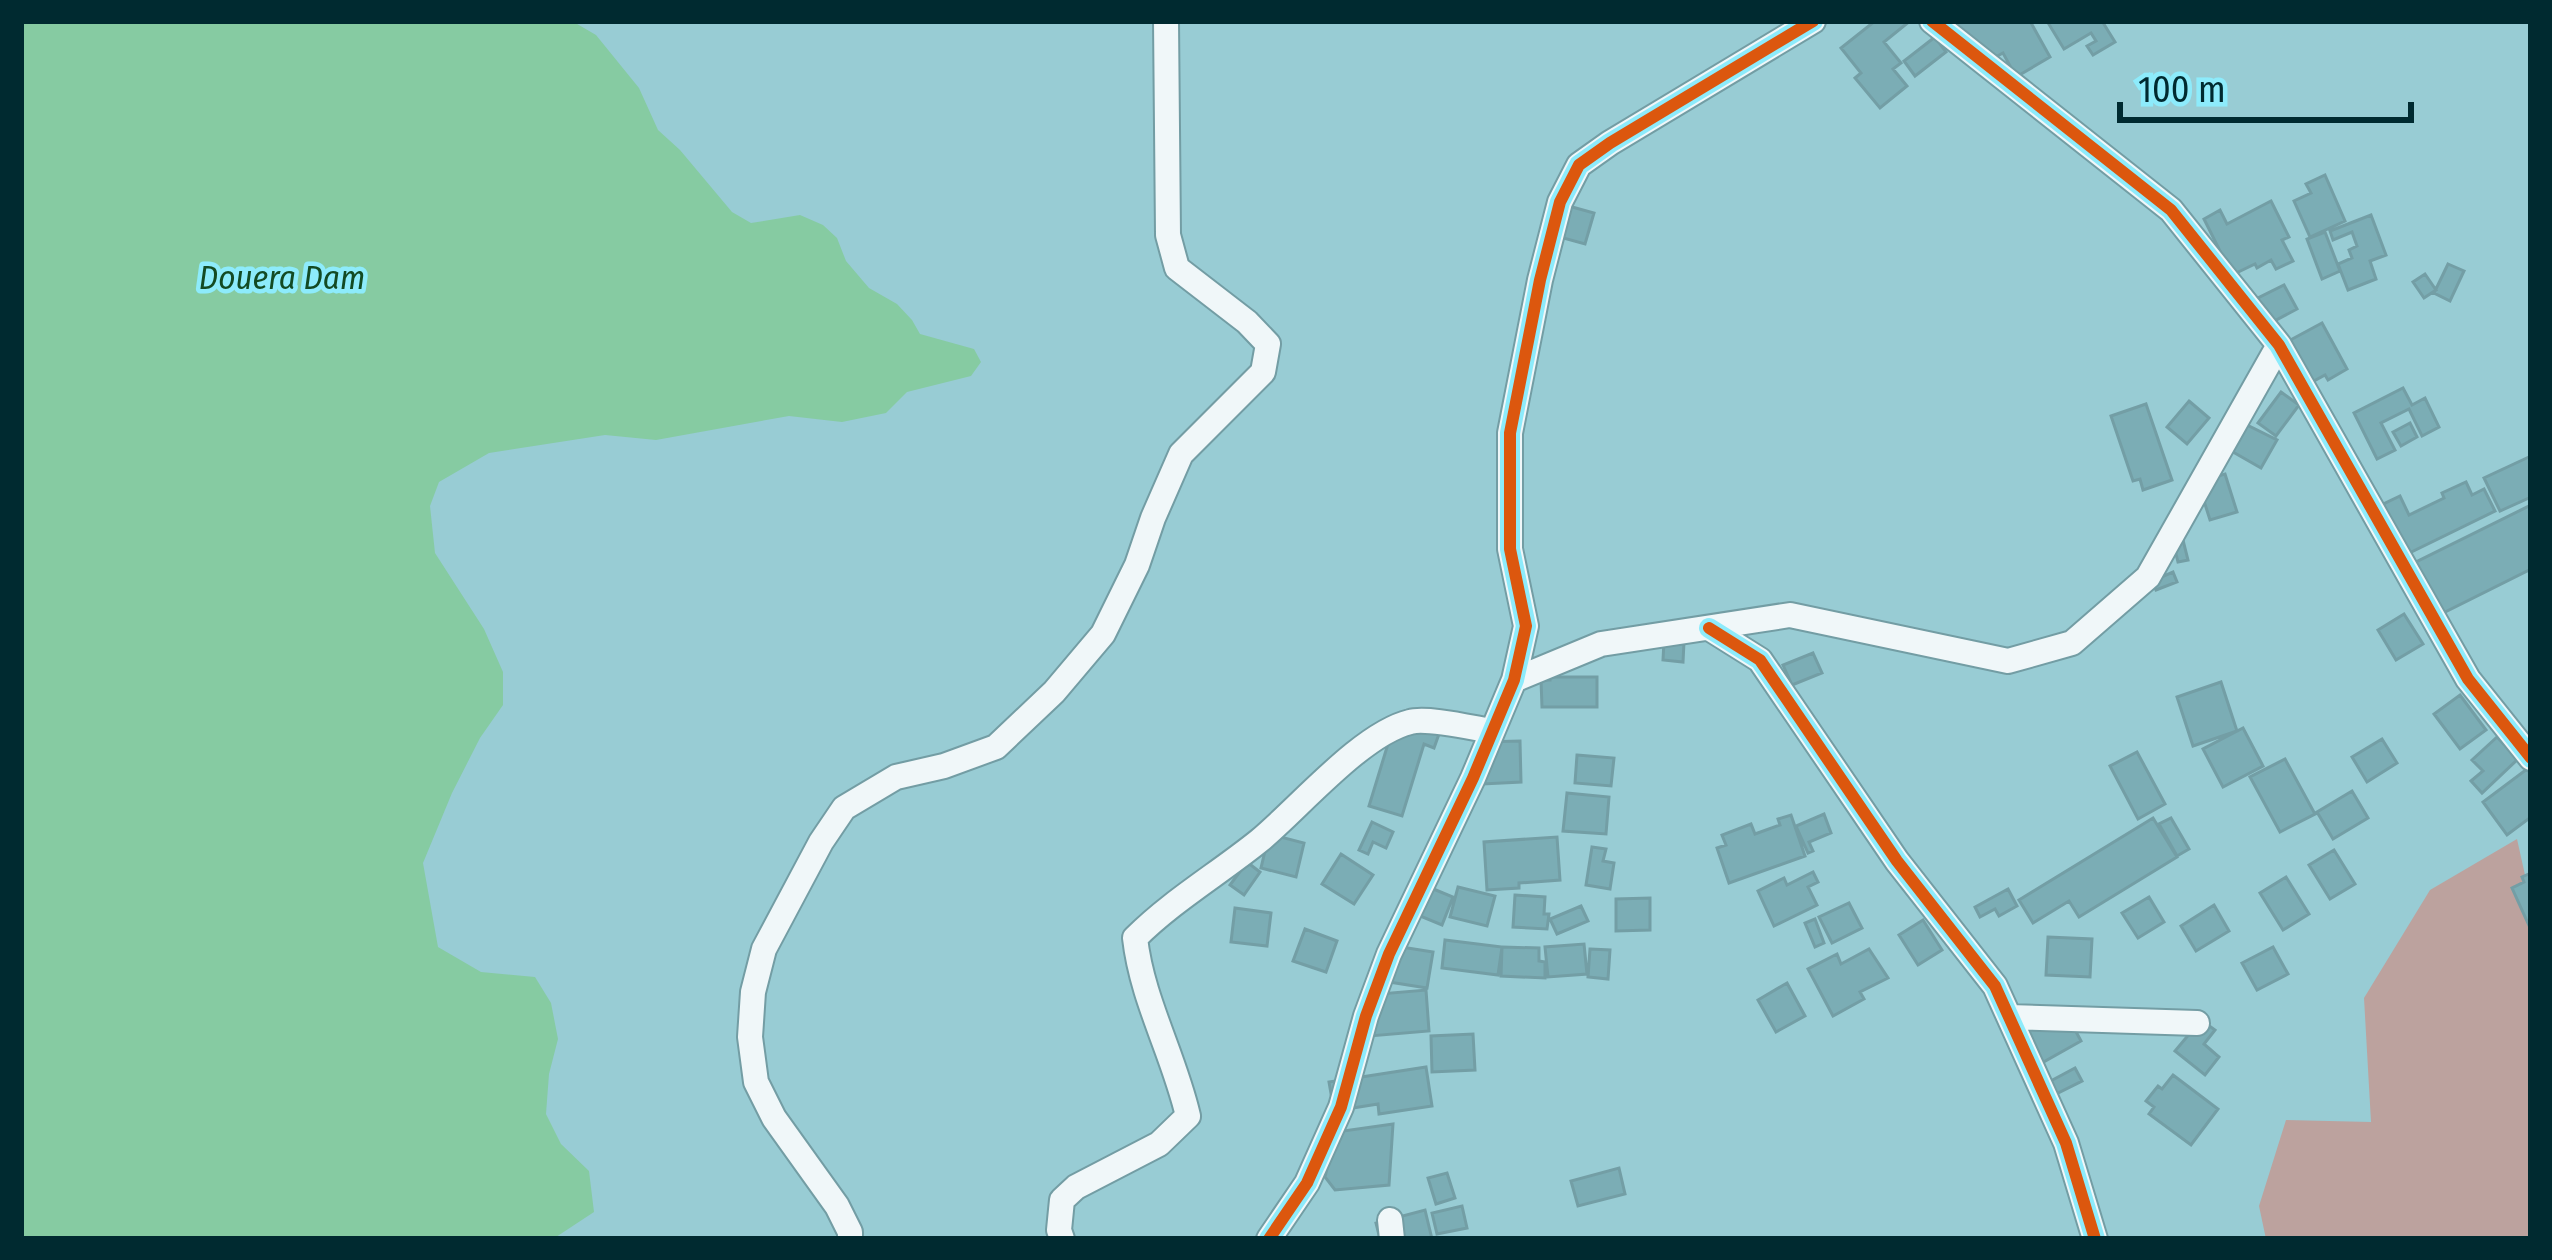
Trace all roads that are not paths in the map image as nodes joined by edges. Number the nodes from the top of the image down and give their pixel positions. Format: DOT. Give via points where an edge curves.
graph roads {
  1 [pos="1166,21"];
  2 [pos="1814,21"];
  3 [pos="1932,21"];
  4 [pos="2279,345"];
  5 [pos="1709,628"];
  6 [pos="1514,680"];
  7 [pos="1492,731"];
  8 [pos="2531,758"];
  9 [pos="2009,1017"];
  10 [pos="2197,1023"];
  11 [pos="850,1239"];
  12 [pos="1062,1239"];
  13 [pos="1269,1239"];
  14 [pos="2095,1239"];
  1 -- 11 [label="street" via="1168,235 1177,268 1268,344 1263,372 1181,454 1103,634 1054,692 996,747 896,777 844,808 764,949 750,1037 756,1082"];
  2 -- 6 [label="street" via="1610,142 1579,165 1560,202 1510,433 1510,549 1526,626"];
  3 -- 4 [label="street" via="2171,210"];
  4 -- 5 [label="street" via="2148,577 2072,643 2008,661 1790,615"];
  4 -- 8 [label="street" via="2468,679"];
  5 -- 6 [label="street" via="1601,644"];
  5 -- 9 [label="street" via="1760,660 1897,861 1995,986"];
  6 -- 7 [label="street"];
  7 -- 12 [label="street" via="1413,720 1371,740 1135,938 1139,973 1188,1116 1159,1144 1062,1200"];
  7 -- 13 [label="street" via="1389,954 1341,1107 1307,1183"];
  9 -- 10 [label="street"];
  9 -- 14 [label="street" via="2066,1143"];
}
